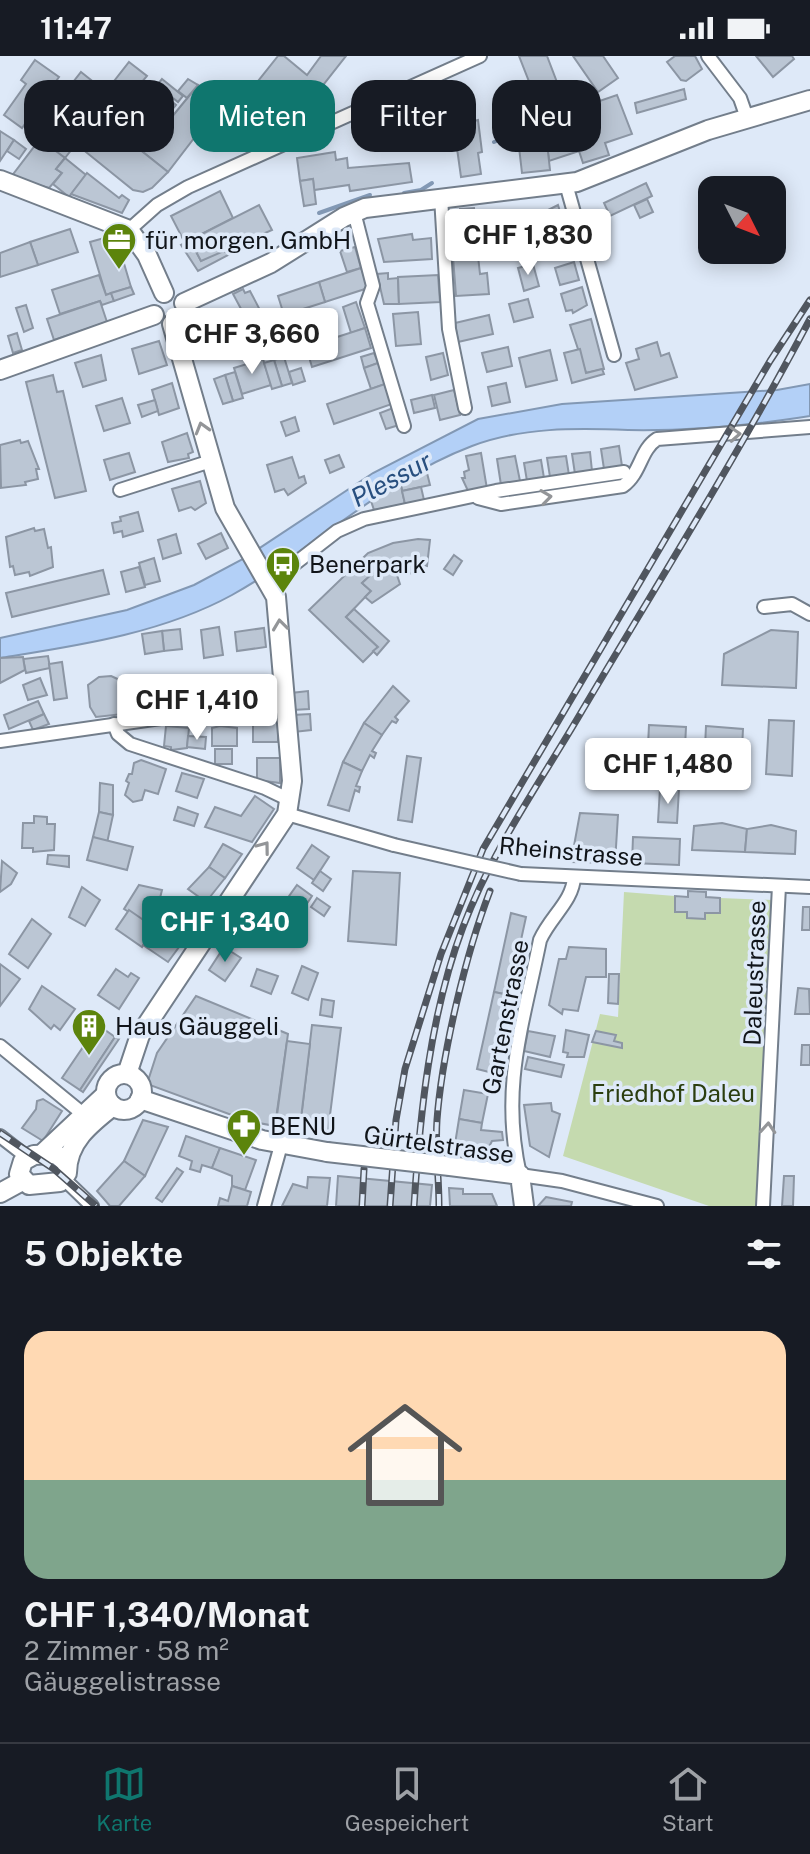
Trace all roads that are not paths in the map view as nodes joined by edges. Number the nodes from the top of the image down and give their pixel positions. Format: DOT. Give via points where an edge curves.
graph roads {
  1 [pos="480,56"];
  2 [pos="708,56"];
  3 [pos="455,61"];
  4 [pos="810,100"];
  5 [pos="747,118"];
  6 [pos="0,180"];
  7 [pos="566,184"];
  8 [pos="441,197"];
  9 [pos="354,212"];
  10 [pos="129,230"];
  11 [pos="164,293"];
  12 [pos="184,303"];
  13 [pos="154,315"];
  14 [pos="172,324"];
  15 [pos="614,355"];
  16 [pos="0,370"];
  17 [pos="465,408"];
  18 [pos="404,426"];
  19 [pos="810,427"];
  20 [pos="211,461"];
  21 [pos="624,472"];
  22 [pos="120,490"];
  23 [pos="476,497"];
  24 [pos="269,580"];
  25 [pos="764,607"];
  26 [pos="810,614"];
  27 [pos="287,700"];
  28 [pos="114,724"];
  29 [pos="0,741"];
  30 [pos="289,807"];
  31 [pos="574,877"];
  32 [pos="779,886"];
  33 [pos="810,887"];
  34 [pos="0,1046"];
  35 [pos="127,1074"];
  36 [pos="140,1099"];
  37 [pos="110,1100"];
  38 [pos="83,1114"];
  39 [pos="0,1136"];
  40 [pos="281,1145"];
  41 [pos="35,1156"];
  42 [pos="66,1171"];
  43 [pos="520,1175"];
  44 [pos="22,1181"];
  45 [pos="0,1193"];
  46 [pos="92,1206"];
  47 [pos="264,1206"];
  48 [pos="524,1206"];
  49 [pos="657,1206"];
  50 [pos="763,1206"];
  1 -- 3 [label="street"];
  2 -- 5 [label="street" via="740,98"];
  3 -- 10 [label="street" via="188,187"];
  4 -- 5 [label="street"];
  5 -- 7 [label="street"];
  6 -- 10 [label="street"];
  7 -- 8 [label="street"];
  7 -- 15 [label="street"];
  8 -- 9 [label="street"];
  8 -- 17 [label="street" via="449,329"];
  9 -- 12 [label="street" via="271,263"];
  9 -- 18 [label="street" via="373,286 367,303"];
  10 -- 11 [label="street" via="144,248"];
  11 -- 12 [label="street" via="176,294"];
  11 -- 13 [label="street" via="154,302"];
  12 -- 14 [label="street" via="182,316"];
  13 -- 14 [label="street"];
  13 -- 16 [label="street"];
  20 -- 14 [label="street, one-way"];
  23 -- 19 [label="street, one-way" via="501,504 623,486 636,474 650,443 660,438"];
  20 -- 22 [label="street"];
  20 -- 24 [label="street" via="227,513"];
  21 -- 23 [label="street"];
  23 -- 24 [label="street" via="353,522"];
  27 -- 24 [label="street, one-way" via="279,611"];
  25 -- 26 [label="street" via="792,604"];
  27 -- 28 [label="street"];
  27 -- 30 [label="street"];
  28 -- 29 [label="street"];
  28 -- 30 [label="street, Rheinstrasse" via="130,744 265,788"];
  30 -- 31 [label="street, Rheinstrasse, bridge" via="394,845 521,874"];
  35 -- 30 [label="street, one-way" via="134,1047"];
  31 -- 32 [label="street, Rheinstrasse"];
  31 -- 43 [label="street, Gartenstrasse" via="570,895 540,940 515,1061 510,1109"];
  32 -- 33 [label="street, Rheinstrasse"];
  50 -- 32 [label="street, Daleustrasse, one-way"];
  34 -- 38 [label="street"];
  35 -- 36 [label="street" via="141,1086"];
  35 -- 37 [label="street" via="114,1076"];
  36 -- 37 [label="street" via="126,1110"];
  36 -- 40 [label="street, Gürtelstrasse"];
  37 -- 38 [label="street"];
  37 -- 42 [label="street" via="84,1131"];
  38 -- 41 [label="street"];
  39 -- 41 [label="street"];
  40 -- 43 [label="street, Gürtelstrasse, bridge"];
  40 -- 47 [label="street"];
  41 -- 42 [label="street" via="56,1154"];
  41 -- 44 [label="street" via="19,1170"];
  42 -- 44 [label="street" via="56,1184 33,1186"];
  42 -- 46 [label="street"];
  43 -- 48 [label="street, Gürtelstrasse"];
  43 -- 49 [label="street"];
  44 -- 45 [label="street"];
}
